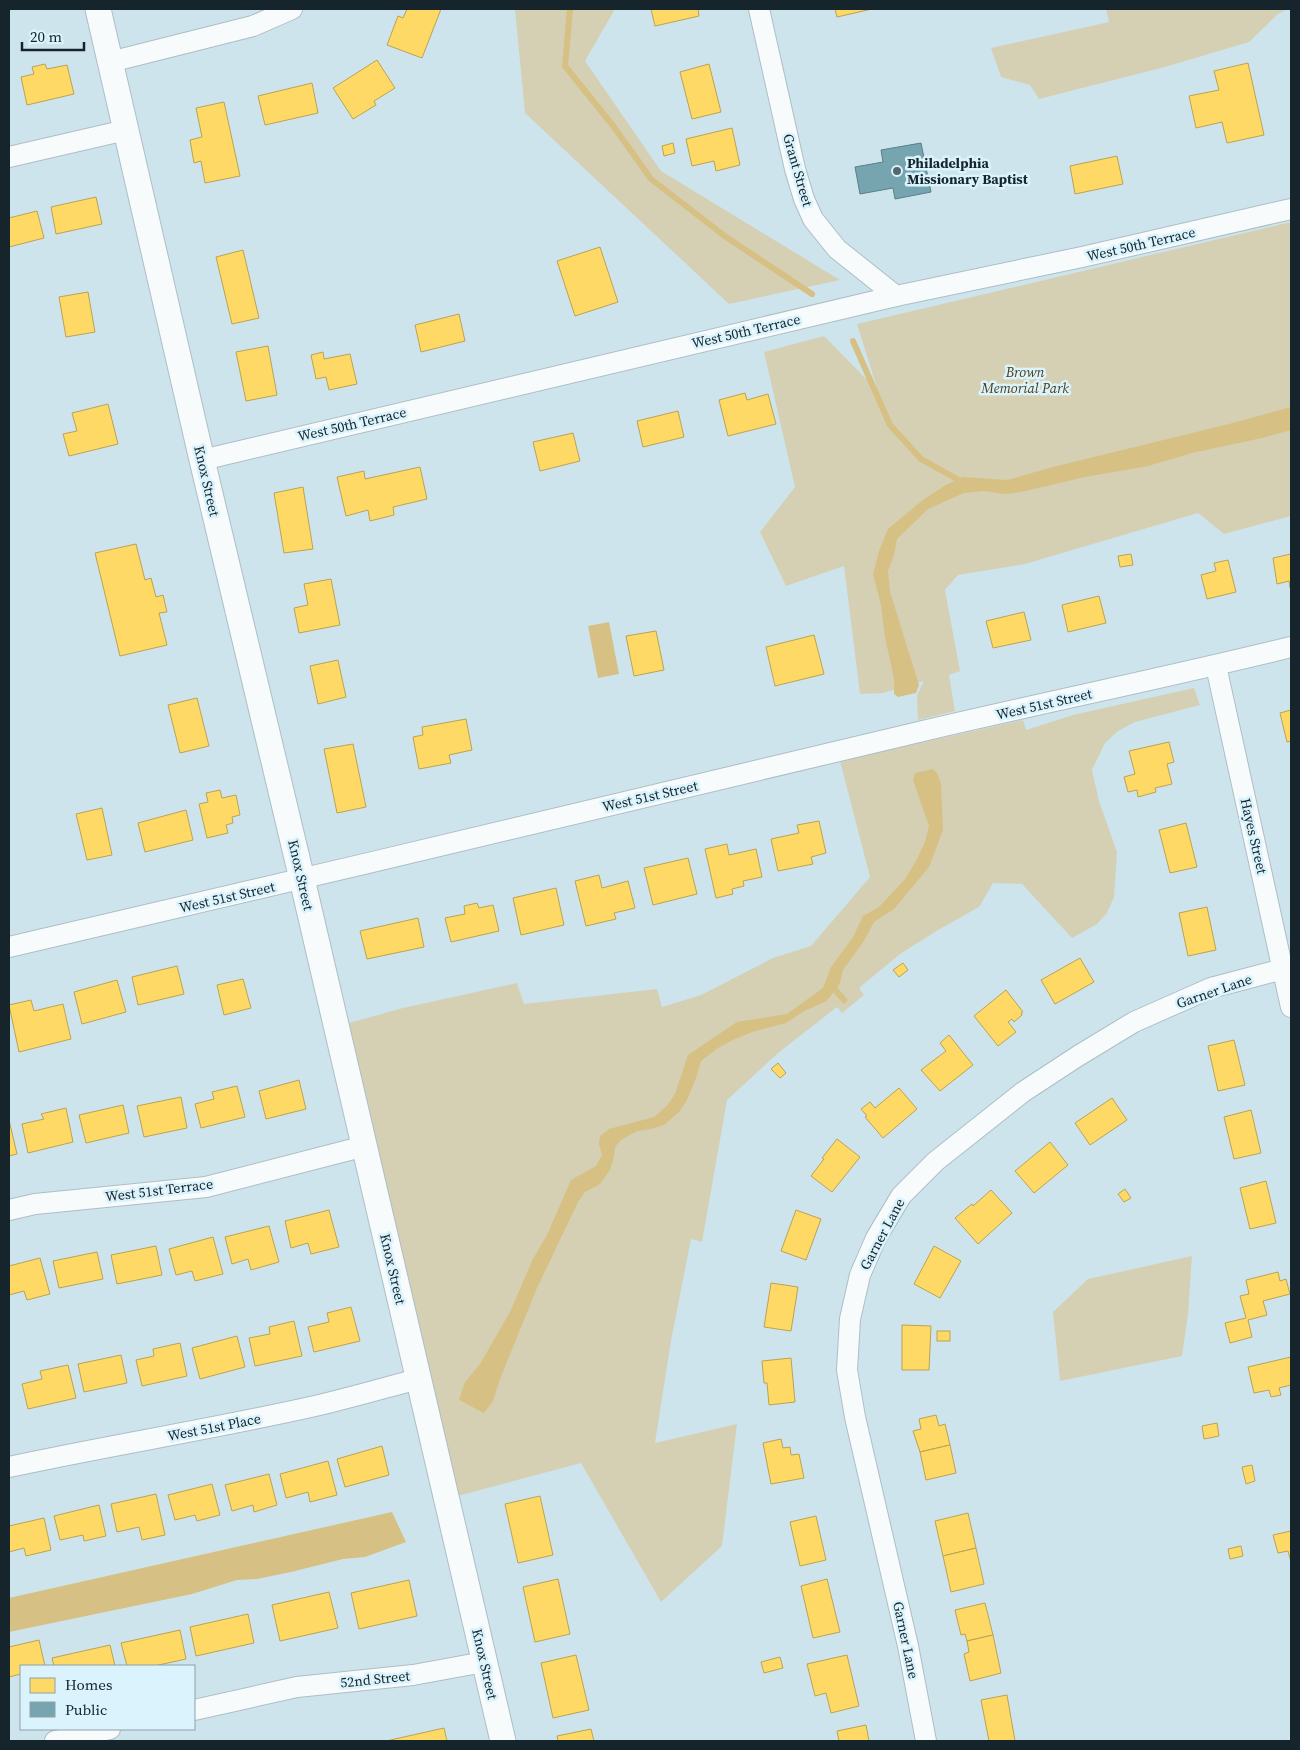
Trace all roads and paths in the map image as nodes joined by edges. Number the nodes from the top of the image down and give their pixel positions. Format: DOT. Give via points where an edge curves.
graph roads {
  1 [pos="98,9"];
  2 [pos="292,9"];
  3 [pos="759,9"];
  4 [pos="110,62"];
  5 [pos="126,130"];
  6 [pos="9,158"];
  7 [pos="1291,209"];
  8 [pos="896,296"];
  9 [pos="202,460"];
  10 [pos="1291,647"];
  11 [pos="1216,666"];
  12 [pos="302,879"];
  13 [pos="9,947"];
  14 [pos="1283,969"];
  15 [pos="1291,1007"];
  16 [pos="365,1146"];
  17 [pos="9,1210"];
  18 [pos="418,1379"];
  19 [pos="9,1467"];
  20 [pos="484,1662"];
  21 [pos="195,1710"];
  22 [pos="105,1730"];
  23 [pos="55,1741"];
  24 [pos="503,1741"];
  25 [pos="926,1741"];
  1 -- 4 [label="street, Knox Street"];
  2 -- 4 [label="street" via="253,26"];
  3 -- 8 [label="street, Grant Street" via="795,169 813,219 836,249"];
  4 -- 5 [label="street, Knox Street"];
  5 -- 6 [label="street"];
  5 -- 9 [label="street, Knox Street"];
  7 -- 8 [label="street, West 50th Terrace"];
  8 -- 9 [label="street, West 50th Terrace"];
  9 -- 12 [label="street, Knox Street"];
  10 -- 11 [label="street, West 51st Street"];
  11 -- 12 [label="street, West 51st Street" via="928,730"];
  11 -- 14 [label="street, Hayes Street"];
  12 -- 13 [label="street, West 51st Street"];
  12 -- 16 [label="street, Knox Street"];
  14 -- 15 [label="street, Hayes Street"];
  14 -- 25 [label="street, Garner Lane" via="1212,988 1134,1022 1078,1056 1024,1092 936,1161 901,1196 876,1238 860,1275 850,1319 847,1370 854,1418 908,1646"];
  16 -- 17 [label="street, West 51st Terrace" via="206,1187 35,1204"];
  16 -- 18 [label="street, Knox Street"];
  18 -- 19 [label="street, West 51st Place" via="316,1406"];
  18 -- 20 [label="street, Knox Street"];
  20 -- 21 [label="street, 52nd Street" via="414,1675 297,1687"];
  20 -- 24 [label="street, Knox Street"];
  22 -- 23 [label="street"];
}
